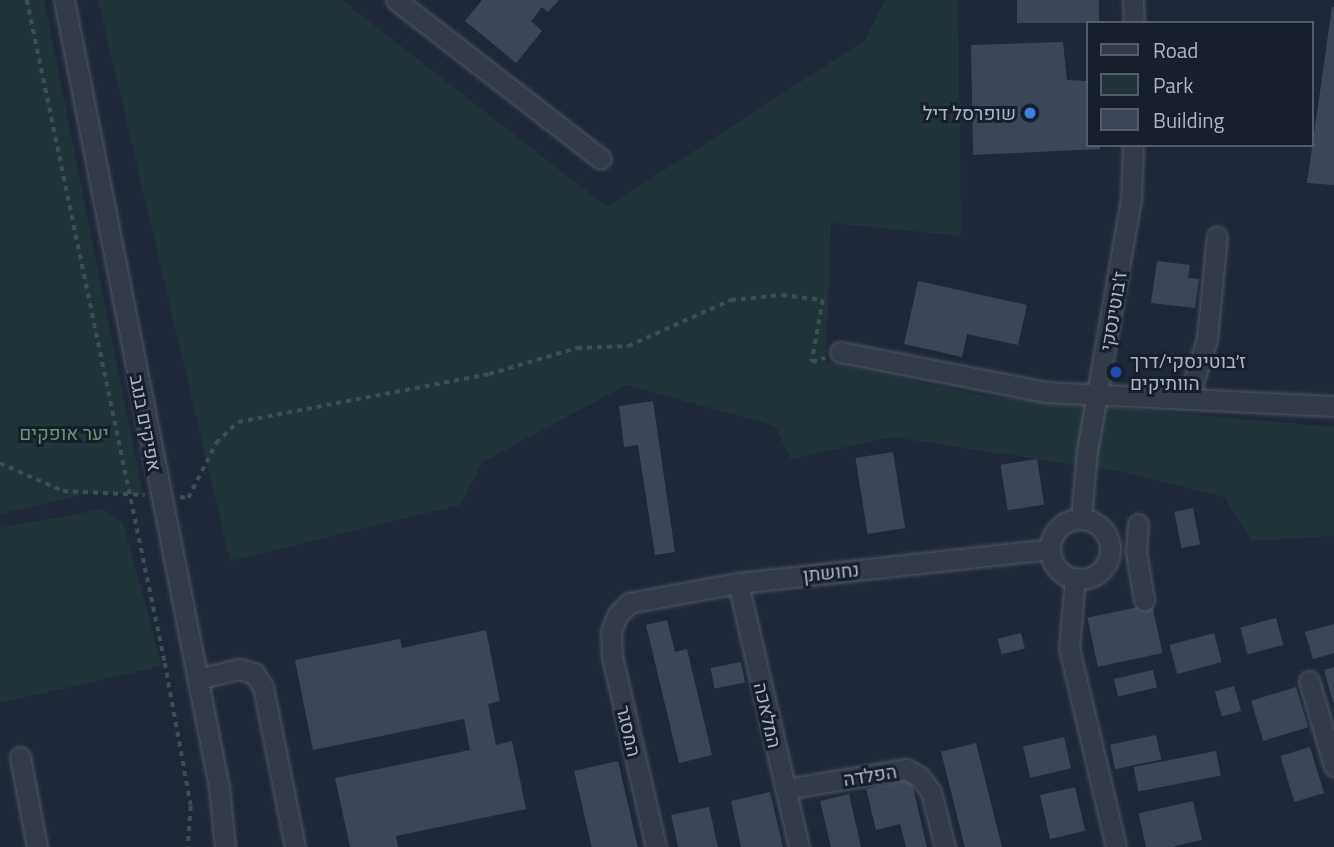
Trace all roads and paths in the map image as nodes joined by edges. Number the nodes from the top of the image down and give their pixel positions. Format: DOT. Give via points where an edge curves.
graph roads {
  1 [pos="27,0"];
  2 [pos="64,0"];
  3 [pos="397,0"];
  4 [pos="1133,0"];
  5 [pos="1134,21"];
  6 [pos="1133,147"];
  7 [pos="601,159"];
  8 [pos="1217,236"];
  9 [pos="840,352"];
  10 [pos="1097,392"];
  11 [pos="1189,396"];
  12 [pos="1334,406"];
  13 [pos="0,463"];
  14 [pos="160,493"];
  15 [pos="129,497"];
  16 [pos="1081,518"];
  17 [pos="1138,524"];
  18 [pos="1050,549"];
  19 [pos="1110,550"];
  20 [pos="1136,552"];
  21 [pos="1075,578"];
  22 [pos="738,583"];
  23 [pos="1143,600"];
  24 [pos="618,614"];
  25 [pos="197,679"];
  26 [pos="1309,681"];
  27 [pos="20,757"];
  28 [pos="1334,766"];
  29 [pos="785,789"];
  30 [pos="37,847"];
  31 [pos="188,847"];
  32 [pos="225,847"];
  33 [pos="295,847"];
  34 [pos="656,847"];
  35 [pos="799,847"];
  36 [pos="945,847"];
  37 [pos="1116,847"];
  1 -- 15 [label="path"];
  2 -- 14 [label="street, אפיקים בנגב"];
  3 -- 7 [label="street"];
  4 -- 5 [label="street"];
  6 -- 10 [label="street, ז'בוטינסקי" via="1131,200"];
  8 -- 11 [label="street" via="1207,339"];
  9 -- 10 [label="street" via="1045,392"];
  9 -- 14 [label="path" via="812,362 823,300 782,295 731,300 628,346 577,348 489,374 238,422 216,443 188,498"];
  10 -- 11 [label="street"];
  10 -- 16 [label="street, ז'בוטינסקי"];
  11 -- 12 [label="street"];
  13 -- 15 [label="path" via="63,491"];
  14 -- 15 [label="path"];
  14 -- 25 [label="street, אפיקים בנגב"];
  15 -- 31 [label="path" via="191,806"];
  16 -- 18 [label="street" via="1059,527"];
  16 -- 19 [label="street" via="1099,525"];
  17 -- 20 [label="street"];
  18 -- 21 [label="street" via="1060,571"];
  18 -- 22 [label="street, נחושתן"];
  19 -- 20 [label="street"];
  19 -- 21 [label="street" via="1103,569"];
  20 -- 23 [label="street"];
  21 -- 37 [label="street" via="1069,648"];
  22 -- 24 [label="street, נחושתן" via="646,596"];
  22 -- 29 [label="street, המלאכה"];
  24 -- 34 [label="street, המסגר" via="611,631 612,657"];
  25 -- 32 [label="street, אפיקים בנגב" via="219,787"];
  25 -- 33 [label="street" via="239,669 254,673 262,687"];
  26 -- 28 [label="street"];
  27 -- 30 [label="street"];
  29 -- 35 [label="street, המלאכה"];
  29 -- 36 [label="street, הפלדה" via="906,769 920,776 931,792"];
}
